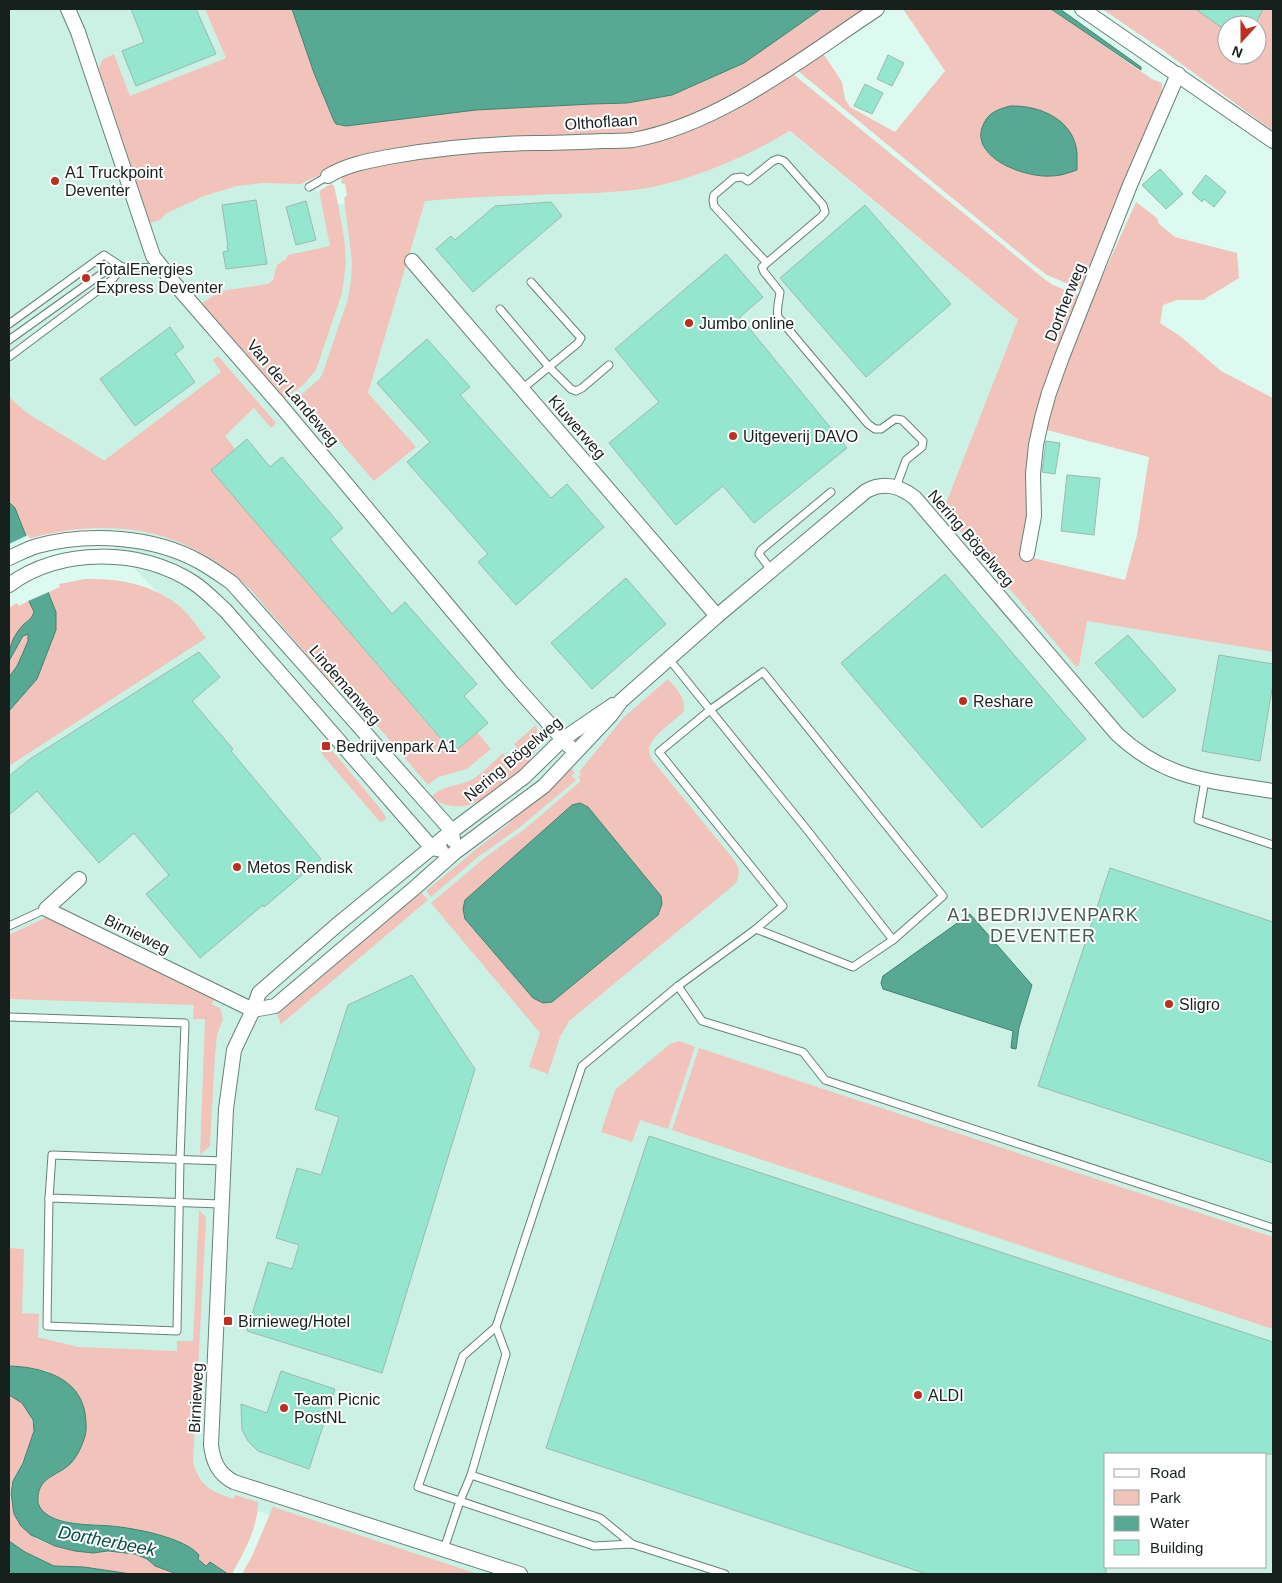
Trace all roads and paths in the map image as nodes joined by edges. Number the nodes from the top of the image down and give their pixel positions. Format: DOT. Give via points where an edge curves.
graph roads {
  1 [pos="68,9"];
  2 [pos="877,9"];
  3 [pos="1082,9"];
  4 [pos="1178,74"];
  5 [pos="1273,142"];
  6 [pos="328,176"];
  7 [pos="309,187"];
  8 [pos="412,261"];
  9 [pos="767,263"];
  10 [pos="122,266"];
  11 [pos="161,268"];
  12 [pos="531,282"];
  13 [pos="500,310"];
  14 [pos="9,324"];
  15 [pos="9,340"];
  16 [pos="9,357"];
  17 [pos="609,365"];
  18 [pos="549,367"];
  19 [pos="522,389"];
  20 [pos="896,487"];
  21 [pos="831,492"];
  22 [pos="1027,554"];
  23 [pos="9,558"];
  24 [pos="772,571"];
  25 [pos="11,583"];
  26 [pos="717,616"];
  27 [pos="669,659"];
  28 [pos="621,701"];
  29 [pos="710,710"];
  30 [pos="563,739"];
  31 [pos="576,752"];
  32 [pos="1204,780"];
  33 [pos="1273,791"];
  34 [pos="452,831"];
  35 [pos="1273,845"];
  36 [pos="432,848"];
  37 [pos="454,853"];
  38 [pos="79,880"];
  39 [pos="46,909"];
  40 [pos="9,926"];
  41 [pos="756,929"];
  42 [pos="892,940"];
  43 [pos="678,986"];
  44 [pos="253,1010"];
  45 [pos="9,1017"];
  46 [pos="180,1159"];
  47 [pos="224,1161"];
  48 [pos="50,1198"];
  49 [pos="179,1203"];
  50 [pos="221,1204"];
  51 [pos="1273,1228"];
  52 [pos="496,1327"];
  53 [pos="471,1476"];
  54 [pos="460,1501"];
  55 [pos="632,1544"];
  56 [pos="444,1549"];
  57 [pos="520,1574"];
  58 [pos="725,1574"];
  1 -- 11 [label="street, Van der Landeweg" via="153,256"];
  2 -- 6 [label="street, Olthoflaan" via="741,97 696,121 661,133 632,140 465,146 359,163"];
  3 -- 4 [label="street"];
  4 -- 5 [label="street"];
  4 -- 22 [label="street, Dortherweg" via="1126,194 1049,393 1036,445 1034,516"];
  6 -- 7 [label="lane"];
  8 -- 19 [label="street, Kluwerweg"];
  9 -- 9 [label="lane" via="825,212 823,205 784,161 778,159 748,181 742,177 734,178 712,200"];
  9 -- 20 [label="lane" via="762,267 764,272 780,292 778,317 868,424 881,430 895,419 902,420 923,440 922,447 906,460"];
  10 -- 11 [label="lane"];
  10 -- 14 [label="lane" via="104,255"];
  10 -- 15 [label="lane" via="107,270"];
  10 -- 16 [label="lane" via="112,280"];
  11 -- 30 [label="street, Van der Landeweg" via="281,406 511,682"];
  12 -- 18 [label="lane" via="581,338"];
  13 -- 18 [label="lane"];
  17 -- 18 [label="lane" via="576,391"];
  18 -- 19 [label="lane"];
  19 -- 26 [label="street, Kluwerweg"];
  20 -- 24 [label="street, Nering Bögelweg" via="878,485 866,491"];
  20 -- 32 [label="street, Nering Bögelweg" via="915,498 1117,734 1138,752 1165,768"];
  21 -- 24 [label="lane" via="761,550 759,554"];
  23 -- 34 [label="street, Lindemanweg" via="36,546 92,538 128,539 200,562 232,584"];
  24 -- 26 [label="street, Nering Bögelweg"];
  25 -- 36 [label="street" via="45,566 79,558 111,556 165,568 194,584 226,611"];
  26 -- 27 [label="street, Nering Bögelweg"];
  27 -- 28 [label="street, Nering Bögelweg"];
  27 -- 29 [label="lane"];
  28 -- 30 [label="street, Nering Bögelweg"];
  28 -- 31 [label="street, Nering Bögelweg"];
  29 -- 41 [label="lane" via="659,752 783,906"];
  29 -- 42 [label="lane"];
  29 -- 42 [label="lane" via="763,672 943,896"];
  30 -- 31 [label="street, Van der Landeweg"];
  30 -- 34 [label="street, Nering Bögelweg" via="524,777"];
  31 -- 37 [label="street, Nering Bögelweg" via="544,786"];
  32 -- 33 [label="street, Nering Bögelweg"];
  32 -- 35 [label="lane" via="1198,820"];
  34 -- 36 [label="street, Nering Bögelweg"];
  34 -- 37 [label="street"];
  36 -- 37 [label="street"];
  36 -- 44 [label="street, Birnieweg" via="259,993"];
  37 -- 44 [label="street" via="275,1006"];
  38 -- 39 [label="street"];
  39 -- 40 [label="lane"];
  39 -- 44 [label="street, Birnieweg"];
  41 -- 42 [label="lane" via="853,967"];
  41 -- 43 [label="lane"];
  43 -- 51 [label="lane" via="702,1021 803,1052 825,1080"];
  43 -- 52 [label="lane" via="582,1066"];
  44 -- 47 [label="street, Birnieweg" via="232,1059"];
  45 -- 46 [label="lane" via="185,1023"];
  46 -- 47 [label="lane"];
  46 -- 48 [label="lane" via="52,1156"];
  46 -- 49 [label="lane"];
  47 -- 50 [label="street, Birnieweg"];
  48 -- 49 [label="lane"];
  48 -- 49 [label="lane" via="47,1326 177,1331"];
  49 -- 50 [label="lane"];
  50 -- 56 [label="street, Birnieweg" via="211,1445 217,1467 234,1482"];
  52 -- 53 [label="lane" via="506,1354"];
  52 -- 54 [label="lane" via="463,1356 418,1487"];
  53 -- 54 [label="lane"];
  53 -- 55 [label="lane" via="600,1518"];
  54 -- 55 [label="lane" via="594,1546"];
  54 -- 56 [label="lane"];
  55 -- 58 [label="lane"];
  56 -- 57 [label="street, Birnieweg"];
}
